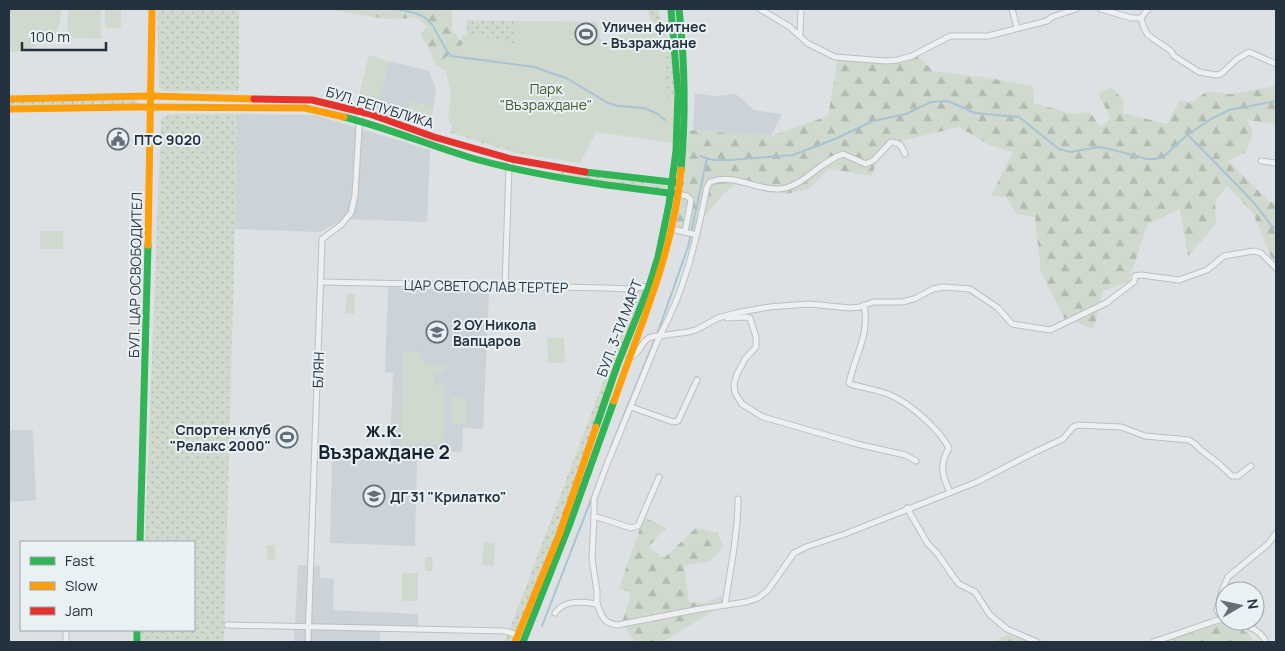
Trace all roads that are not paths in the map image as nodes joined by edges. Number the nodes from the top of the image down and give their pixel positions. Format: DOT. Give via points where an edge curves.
graph roads {
  1 [pos="152,9"];
  2 [pos="671,9"];
  3 [pos="679,9"];
  4 [pos="760,9"];
  5 [pos="801,9"];
  6 [pos="1012,9"];
  7 [pos="1076,9"];
  8 [pos="1101,9"];
  9 [pos="1148,9"];
  10 [pos="1142,18"];
  11 [pos="1017,28"];
  12 [pos="800,35"];
  13 [pos="1276,64"];
  14 [pos="151,96"];
  15 [pos="9,99"];
  16 [pos="150,107"];
  17 [pos="9,110"];
  18 [pos="360,111"];
  19 [pos="358,120"];
  20 [pos="905,154"];
  21 [pos="511,159"];
  22 [pos="1261,161"];
  23 [pos="1276,163"];
  24 [pos="509,167"];
  25 [pos="672,182"];
  26 [pos="680,183"];
  27 [pos="674,194"];
  28 [pos="672,229"];
  29 [pos="691,234"];
  30 [pos="1276,268"];
  31 [pos="322,282"];
  32 [pos="649,286"];
  33 [pos="505,287"];
  34 [pos="864,305"];
  35 [pos="718,318"];
  36 [pos="657,336"];
  37 [pos="630,358"];
  38 [pos="696,380"];
  39 [pos="631,407"];
  40 [pos="916,461"];
  41 [pos="1251,466"];
  42 [pos="660,477"];
  43 [pos="950,492"];
  44 [pos="738,499"];
  45 [pos="907,508"];
  46 [pos="594,516"];
  47 [pos="1276,533"];
  48 [pos="140,541"];
  49 [pos="1226,581"];
  50 [pos="597,604"];
  51 [pos="725,605"];
  52 [pos="554,613"];
  53 [pos="1215,621"];
  54 [pos="227,625"];
  55 [pos="309,627"];
  56 [pos="1257,631"];
  57 [pos="518,635"];
  58 [pos="308,642"];
  59 [pos="515,642"];
  60 [pos="523,642"];
  61 [pos="1037,642"];
  62 [pos="1153,642"];
  63 [pos="1266,642"];
  1 -- 14 [label="street, БУЛ. ЦАР ОСВОБОДИТЕЛ"];
  2 -- 25 [label="street, БУЛ. 3-ТИ МАРТ" via="678,94"];
  3 -- 26 [label="street, БУЛ. 3-ТИ МАРТ" via="685,90"];
  4 -- 12 [label="street"];
  5 -- 12 [label="street"];
  6 -- 11 [label="street"];
  7 -- 11 [label="street" via="1047,21"];
  8 -- 10 [label="street"];
  9 -- 10 [label="street"];
  10 -- 13 [label="street" via="1148,35 1199,72 1221,74 1249,52"];
  11 -- 12 [label="street" via="988,36 950,36 912,56 886,61 835,57 807,43"];
  14 -- 15 [label="street, БУЛ. РЕПУБЛИКА"];
  14 -- 16 [label="street, БУЛ. ЦАР ОСВОБОДИТЕЛ"];
  14 -- 18 [label="street, БУЛ. РЕПУБЛИКА" via="312,100"];
  16 -- 17 [label="street, БУЛ. РЕПУБЛИКА"];
  16 -- 19 [label="street, БУЛ. РЕПУБЛИКА" via="305,108"];
  16 -- 48 [label="street, БУЛ. ЦАР ОСВОБОДИТЕЛ"];
  18 -- 19 [label="street, БЛЯН"];
  18 -- 21 [label="street, БУЛ. РЕПУБЛИКА"];
  19 -- 24 [label="street, БУЛ. РЕПУБЛИКА"];
  19 -- 31 [label="street, БЛЯН" via="354,203 347,220 322,239"];
  20 -- 29 [label="street" via="902,146 892,142 866,164 843,154 823,163 790,187 779,189 733,179 710,182"];
  21 -- 24 [label="street"];
  21 -- 25 [label="street, БУЛ. РЕПУБЛИКА" via="570,170"];
  22 -- 23 [label="street"];
  24 -- 27 [label="street, БУЛ. РЕПУБЛИКА" via="570,180"];
  24 -- 33 [label="street"];
  25 -- 26 [label="street, БУЛ. РЕПУБЛИКА"];
  25 -- 27 [label="street, БУЛ. 3-ТИ МАРТ"];
  26 -- 27 [label="street, БУЛ. 3-ТИ МАРТ"];
  27 -- 28 [label="street, БУЛ. 3-ТИ МАРТ"];
  27 -- 29 [label="street" via="691,200"];
  27 -- 32 [label="street, БУЛ. 3-ТИ МАРТ"];
  28 -- 29 [label="street"];
  28 -- 37 [label="street, БУЛ. 3-ТИ МАРТ" via="660,276"];
  29 -- 36 [label="street" via="670,318"];
  30 -- 34 [label="street" via="1261,252 1254,251 1224,256 1207,270 1179,280 1141,274 1106,303 1050,330 1012,324 998,308 964,288 933,289 902,302"];
  31 -- 33 [label="street, ЦАР СВЕТОСЛАВ ТЕРТЕР"];
  31 -- 55 [label="street, БЛЯН"];
  32 -- 33 [label="street, ЦАР СВЕТОСЛАВ ТЕРТЕР" via="630,289"];
  32 -- 57 [label="street, БУЛ. 3-ТИ МАРТ" via="617,366 559,535"];
  34 -- 35 [label="street" via="850,308 809,304 769,307"];
  34 -- 43 [label="street" via="864,337 849,382 904,402 943,436 949,448 941,470"];
  35 -- 36 [label="street" via="696,330"];
  35 -- 40 [label="street" via="746,317 753,322 756,347 737,374 734,384 742,404 752,412 823,435 905,454"];
  36 -- 37 [label="street" via="646,339 637,355"];
  36 -- 39 [label="street"];
  37 -- 60 [label="street, БУЛ. 3-ТИ МАРТ" via="596,457"];
  38 -- 39 [label="street" via="678,422"];
  39 -- 46 [label="street" via="594,499"];
  41 -- 43 [label="street" via="1238,476 1232,476 1189,440 1144,436 1121,427 1078,425 1063,439"];
  42 -- 46 [label="street" via="635,528"];
  43 -- 45 [label="street"];
  44 -- 51 [label="street" via="733,561"];
  45 -- 51 [label="street" via="794,553 768,590 758,598"];
  45 -- 61 [label="street" via="928,544 959,584 975,592 990,615 1007,629"];
  46 -- 50 [label="street" via="592,558"];
  47 -- 49 [label="street"];
  50 -- 51 [label="street" via="608,624 617,625"];
  50 -- 52 [label="street" via="574,602"];
  53 -- 62 [label="street"];
  54 -- 55 [label="street"];
  55 -- 57 [label="street" via="505,631"];
  55 -- 58 [label="street, БЛЯН"];
  56 -- 63 [label="street"];
  57 -- 59 [label="street, БУЛ. 3-ТИ МАРТ"];
}
